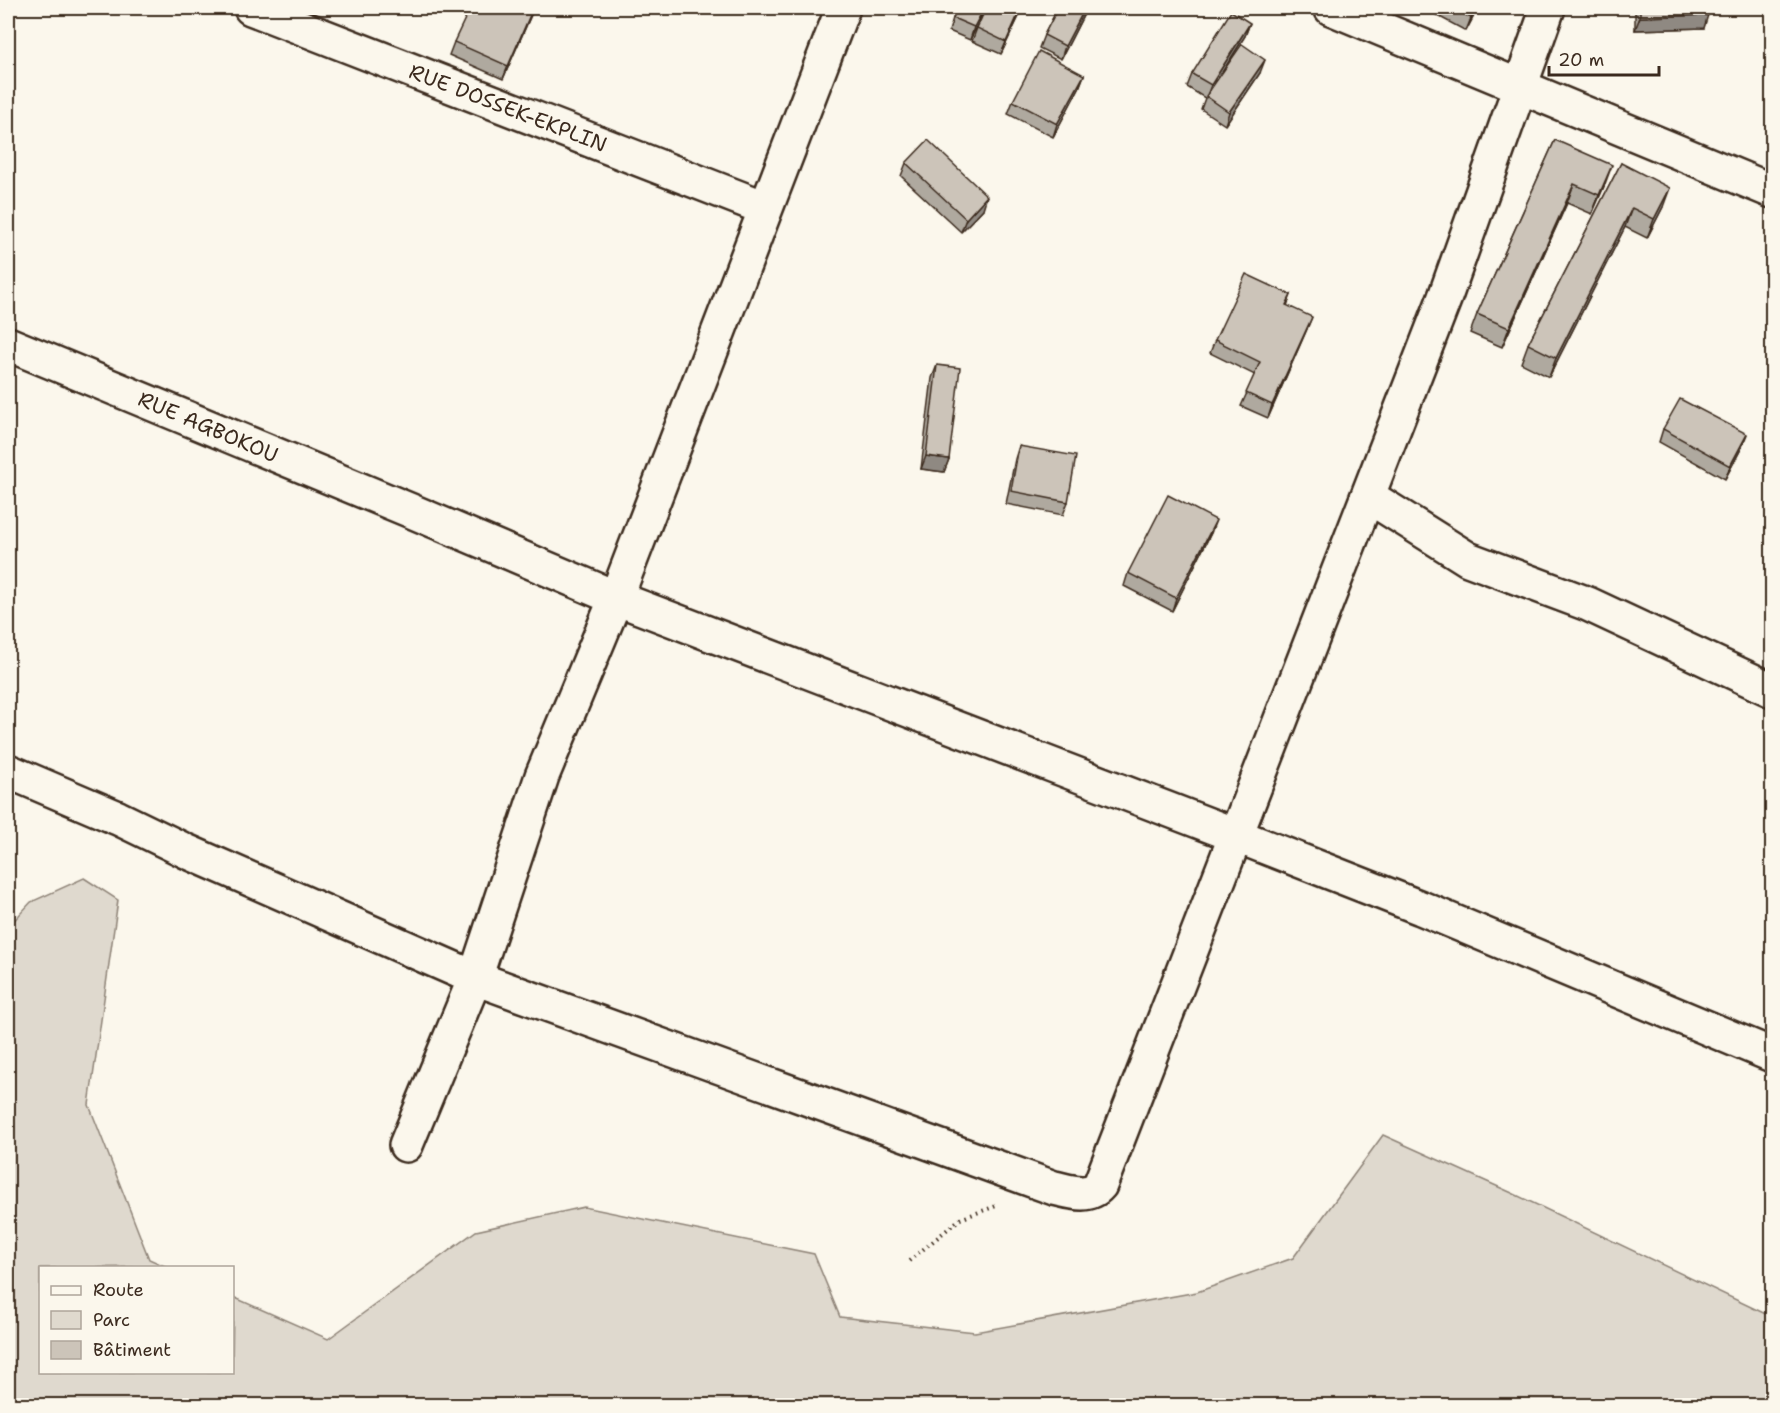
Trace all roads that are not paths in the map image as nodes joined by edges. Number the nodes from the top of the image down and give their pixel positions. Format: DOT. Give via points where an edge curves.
graph roads {
  1 [pos="251,8"];
  2 [pos="843,8"];
  3 [pos="1331,8"];
  4 [pos="1548,8"];
  5 [pos="1520,85"];
  6 [pos="1773,191"];
  7 [pos="765,208"];
  8 [pos="8,344"];
  9 [pos="1368,496"];
  10 [pos="616,598"];
  11 [pos="1773,690"];
  12 [pos="8,771"];
  13 [pos="1235,835"];
  14 [pos="475,978"];
  15 [pos="1773,1054"];
  16 [pos="406,1145"];
  1 -- 7 [label="street, RUE DOSSEK-EKPLIN"];
  2 -- 7 [label="street"];
  3 -- 5 [label="street"];
  4 -- 5 [label="street"];
  5 -- 6 [label="street"];
  5 -- 9 [label="street" via="1445,297"];
  7 -- 10 [label="street"];
  8 -- 10 [label="street, RUE AGBOKOU"];
  9 -- 11 [label="street" via="1468,559 1588,604"];
  9 -- 13 [label="street"];
  10 -- 13 [label="street, RUE AGBOKOU"];
  10 -- 14 [label="street" via="542,776"];
  12 -- 14 [label="street"];
  13 -- 14 [label="street" via="1100,1185 1087,1193 1021,1177"];
  13 -- 15 [label="street, RUE AGBOKOU"];
  14 -- 16 [label="street"];
}
